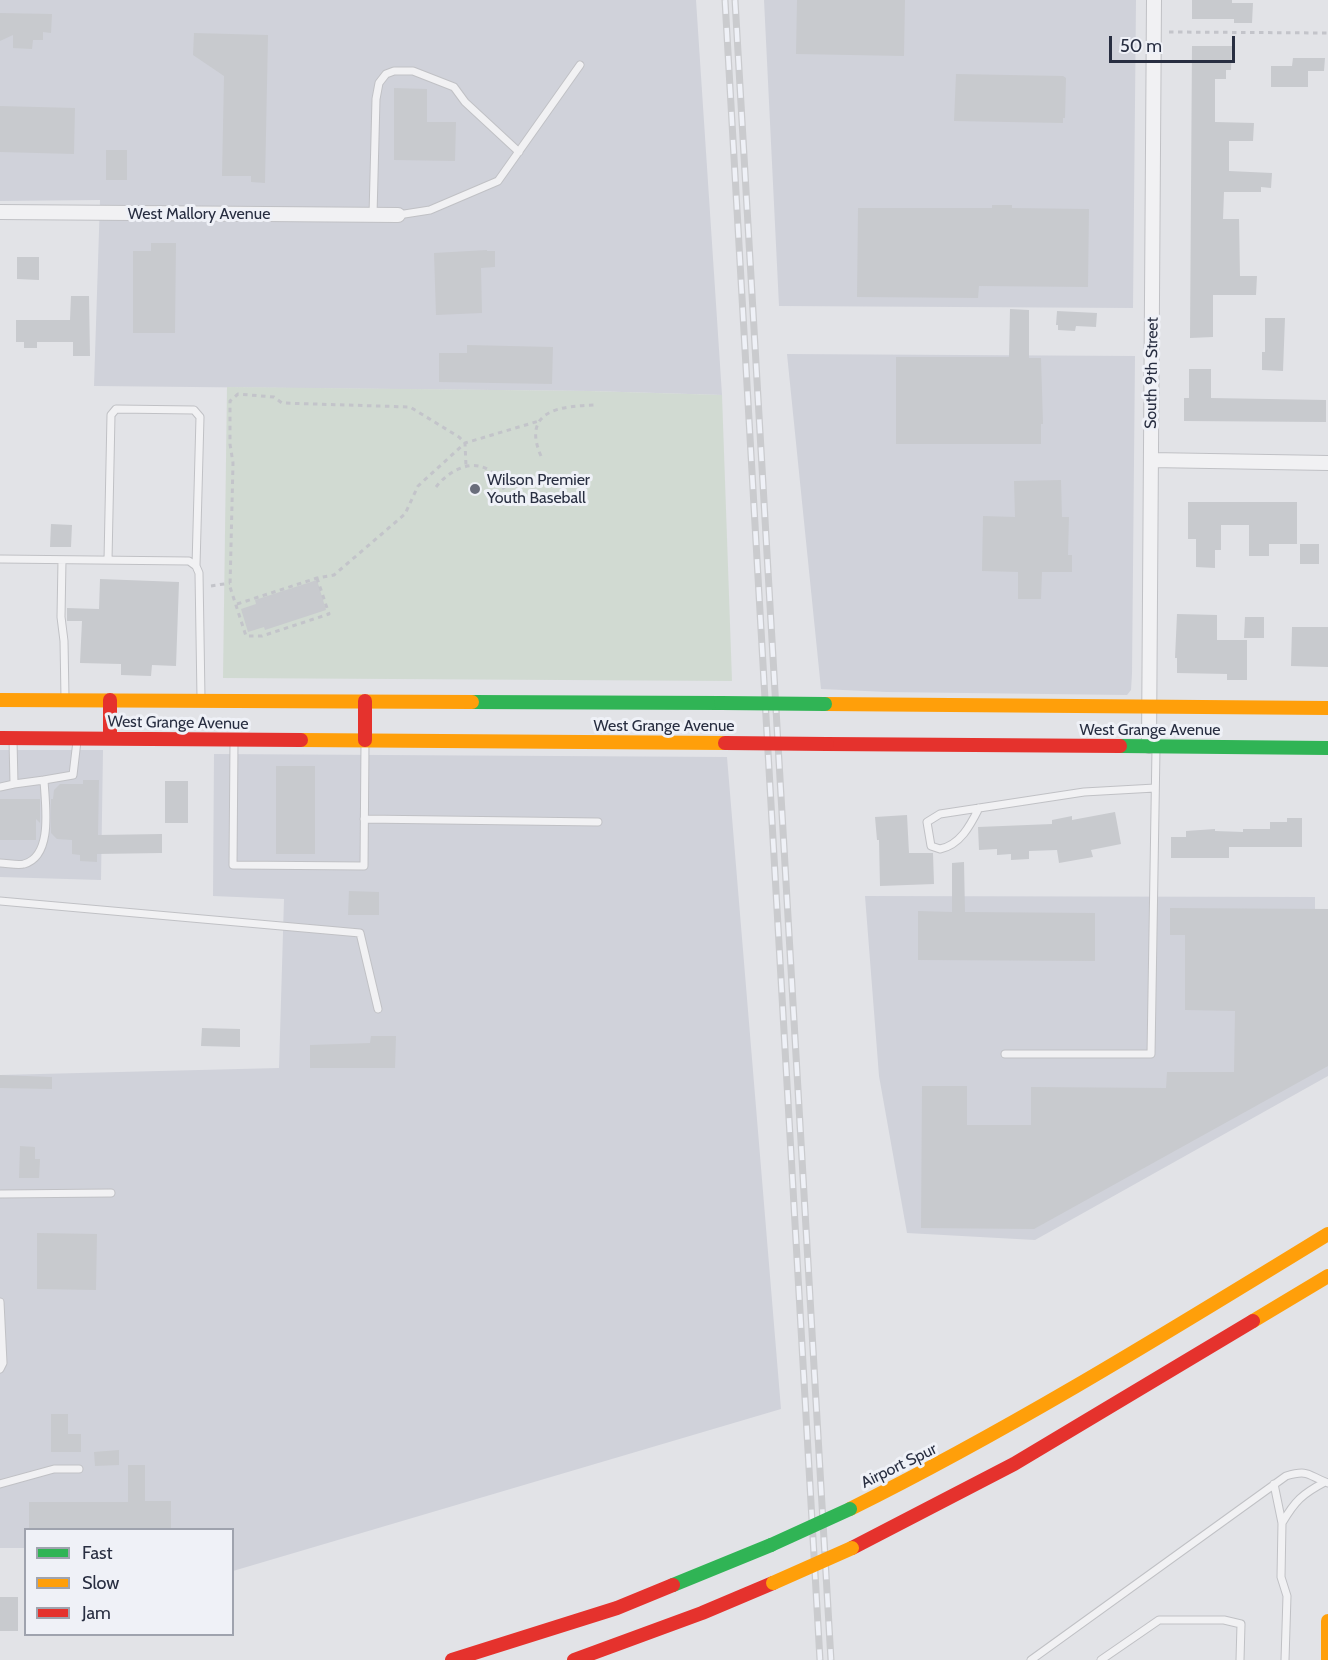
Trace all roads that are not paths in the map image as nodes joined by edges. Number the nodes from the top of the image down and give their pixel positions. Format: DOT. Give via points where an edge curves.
graph roads {
  1 [pos="1155,0"];
  2 [pos="580,65"];
  3 [pos="519,152"];
  4 [pos="0,212"];
  5 [pos="373,215"];
  6 [pos="398,215"];
  7 [pos="1151,460"];
  8 [pos="1328,462"];
  9 [pos="0,559"];
  10 [pos="62,560"];
  11 [pos="108,560"];
  12 [pos="196,566"];
  13 [pos="0,700"];
  14 [pos="65,700"];
  15 [pos="110,700"];
  16 [pos="201,700"];
  17 [pos="365,701"];
  18 [pos="1150,707"];
  19 [pos="1328,708"];
  20 [pos="7,738"];
  21 [pos="77,738"];
  22 [pos="110,738"];
  23 [pos="234,740"];
  24 [pos="365,740"];
  25 [pos="1153,747"];
  26 [pos="1328,748"];
  27 [pos="44,780"];
  28 [pos="14,784"];
  29 [pos="0,787"];
  30 [pos="1155,788"];
  31 [pos="979,808"];
  32 [pos="364,819"];
  33 [pos="598,822"];
  34 [pos="0,863"];
  35 [pos="0,901"];
  36 [pos="378,1009"];
  37 [pos="1005,1054"];
  38 [pos="111,1193"];
  39 [pos="0,1194"];
  40 [pos="1328,1234"];
  41 [pos="1328,1276"];
  42 [pos="0,1302"];
  43 [pos="0,1369"];
  44 [pos="79,1469"];
  45 [pos="1326,1482"];
  46 [pos="0,1484"];
  47 [pos="1274,1484"];
  48 [pos="1282,1523"];
  49 [pos="1328,1621"];
  50 [pos="452,1660"];
  51 [pos="574,1660"];
  52 [pos="1031,1660"];
  53 [pos="1101,1660"];
  54 [pos="1240,1660"];
  55 [pos="1285,1660"];
  56 [pos="1328,1660"];
  1 -- 7 [label="street, South 9th Street"];
  2 -- 3 [label="lane"];
  3 -- 5 [label="lane" via="454,87 413,71 394,71 380,83 376,99"];
  3 -- 6 [label="lane" via="498,181 430,210"];
  4 -- 5 [label="street, West Mallory Avenue"];
  5 -- 6 [label="street, West Mallory Avenue"];
  7 -- 8 [label="street"];
  7 -- 18 [label="street, South 9th Street"];
  9 -- 10 [label="lane"];
  10 -- 11 [label="lane"];
  10 -- 14 [label="lane"];
  11 -- 12 [label="lane" via="189,561"];
  11 -- 12 [label="lane" via="111,415 116,410 194,410 200,417"];
  12 -- 16 [label="lane" via="200,588"];
  13 -- 14 [label="main road, West Grange Avenue"];
  14 -- 15 [label="main road, West Grange Avenue"];
  15 -- 16 [label="main road, West Grange Avenue"];
  15 -- 22 [label="main road"];
  16 -- 17 [label="main road, West Grange Avenue"];
  17 -- 18 [label="main road, West Grange Avenue, bridge"];
  17 -- 24 [label="main road"];
  18 -- 19 [label="main road, West Grange Avenue"];
  18 -- 25 [label="street, South 9th Street"];
  20 -- 21 [label="main road, West Grange Avenue"];
  20 -- 28 [label="lane"];
  21 -- 22 [label="main road, West Grange Avenue"];
  21 -- 27 [label="lane" via="73,775"];
  22 -- 23 [label="main road, West Grange Avenue"];
  23 -- 24 [label="main road, West Grange Avenue"];
  23 -- 32 [label="lane" via="233,865 364,866"];
  24 -- 25 [label="main road, West Grange Avenue, bridge"];
  24 -- 32 [label="lane"];
  25 -- 26 [label="main road, West Grange Avenue"];
  25 -- 30 [label="lane"];
  27 -- 28 [label="lane"];
  27 -- 34 [label="lane" via="46,833 40,853 25,864"];
  28 -- 29 [label="lane"];
  30 -- 31 [label="lane" via="1084,792"];
  30 -- 37 [label="lane" via="1150,1054"];
  31 -- 31 [label="lane" via="933,817 927,822 931,846 940,849 954,843"];
  32 -- 33 [label="lane"];
  35 -- 36 [label="lane" via="360,933"];
  38 -- 39 [label="lane"];
  40 -- 50 [label="main road, Airport Spur, bridge" via="1008,1427 922,1474 771,1545 616,1608"];
  41 -- 51 [label="main road, bridge" via="1014,1464 852,1548 702,1613"];
  42 -- 43 [label="lane"];
  44 -- 46 [label="lane" via="54,1469"];
  45 -- 47 [label="lane" via="1310,1474 1296,1473"];
  45 -- 48 [label="lane" via="1293,1503"];
  47 -- 48 [label="lane"];
  47 -- 52 [label="lane"];
  48 -- 55 [label="lane" via="1281,1577 1287,1596"];
  49 -- 56 [label="main road"];
  53 -- 54 [label="lane" via="1159,1620 1224,1620 1241,1624"];
}
